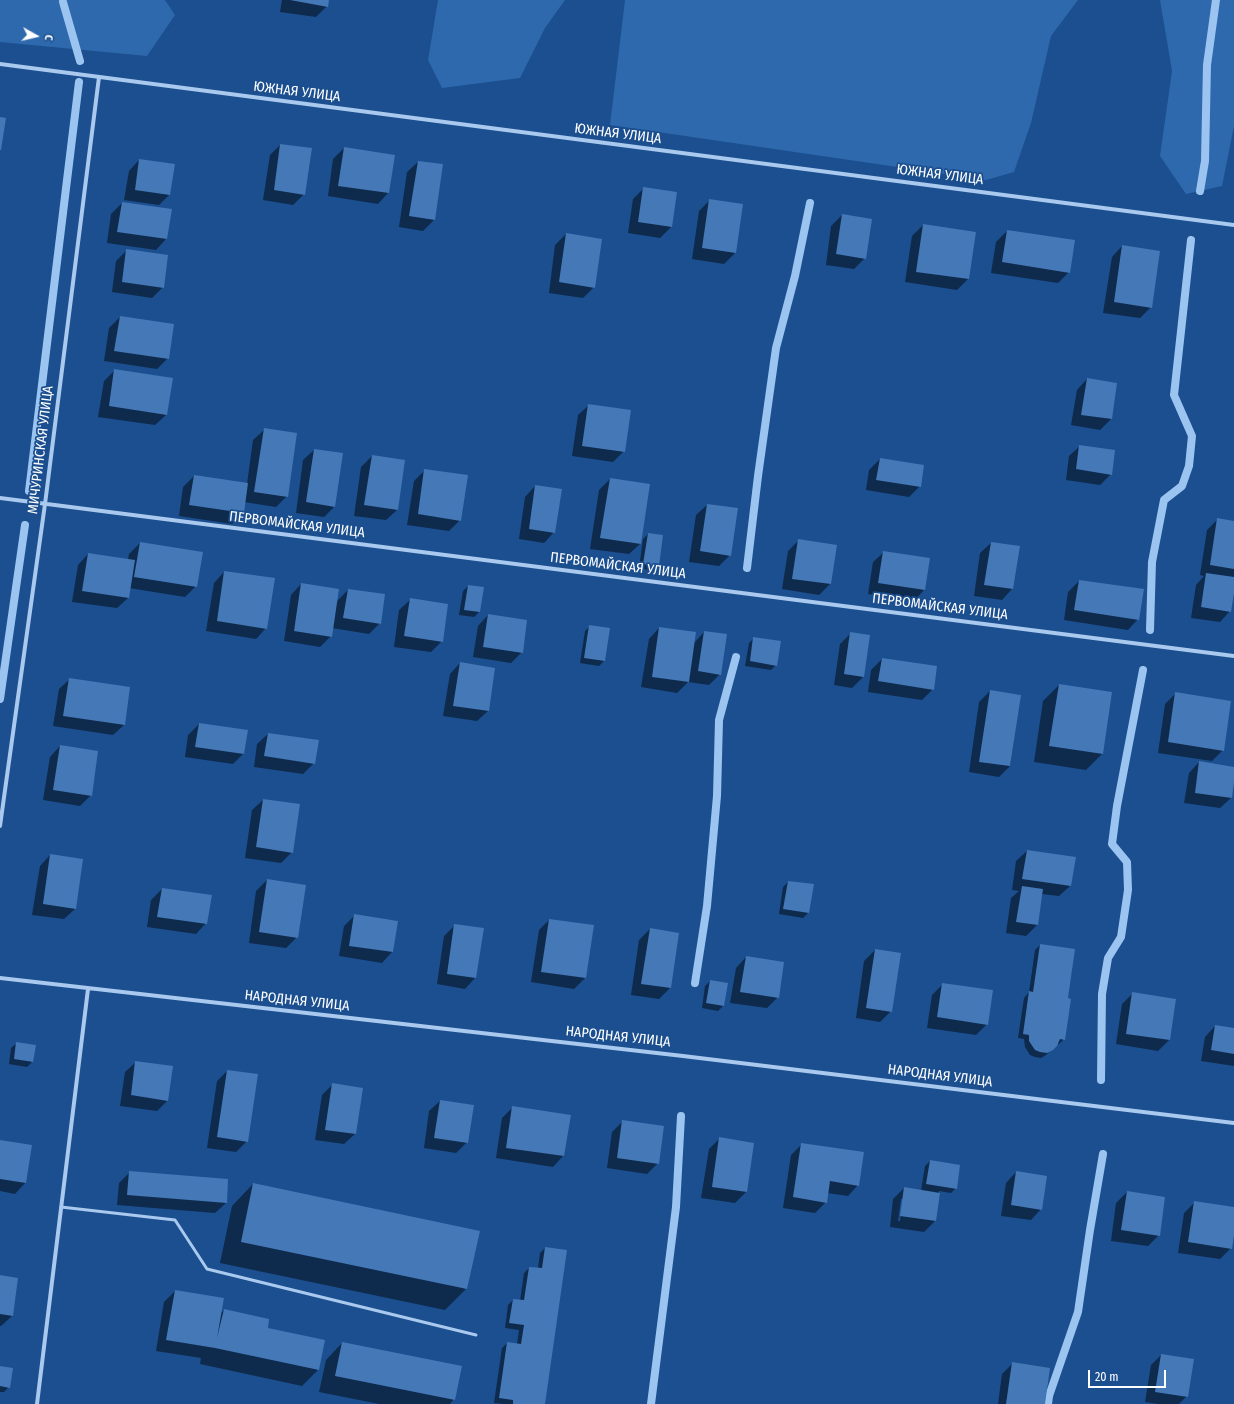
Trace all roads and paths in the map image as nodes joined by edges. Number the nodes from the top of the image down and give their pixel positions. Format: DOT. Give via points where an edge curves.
graph roads {
  1 [pos="0,64"];
  2 [pos="100,77"];
  3 [pos="1234,225"];
  4 [pos="0,498"];
  5 [pos="45,504"];
  6 [pos="1234,656"];
  7 [pos="0,826"];
  8 [pos="0,978"];
  9 [pos="88,989"];
  10 [pos="1234,1123"];
  11 [pos="61,1207"];
  12 [pos="476,1335"];
  13 [pos="37,1404"];
  1 -- 2 [label="street, ЮЖНАЯ УЛИЦА"];
  2 -- 3 [label="street, ЮЖНАЯ УЛИЦА"];
  2 -- 5 [label="street, МИЧУРИНСКАЯ УЛИЦА"];
  4 -- 5 [label="street, ПЕРВОМАЙСКАЯ УЛИЦА"];
  5 -- 6 [label="street, ПЕРВОМАЙСКАЯ УЛИЦА"];
  5 -- 7 [label="street, МИЧУРИНСКАЯ УЛИЦА"];
  8 -- 9 [label="street, НАРОДНАЯ УЛИЦА"];
  9 -- 10 [label="street, НАРОДНАЯ УЛИЦА" via="683,1056"];
  9 -- 11 [label="street"];
  11 -- 12 [label="lane" via="175,1220 207,1269"];
  11 -- 13 [label="street"];
}
